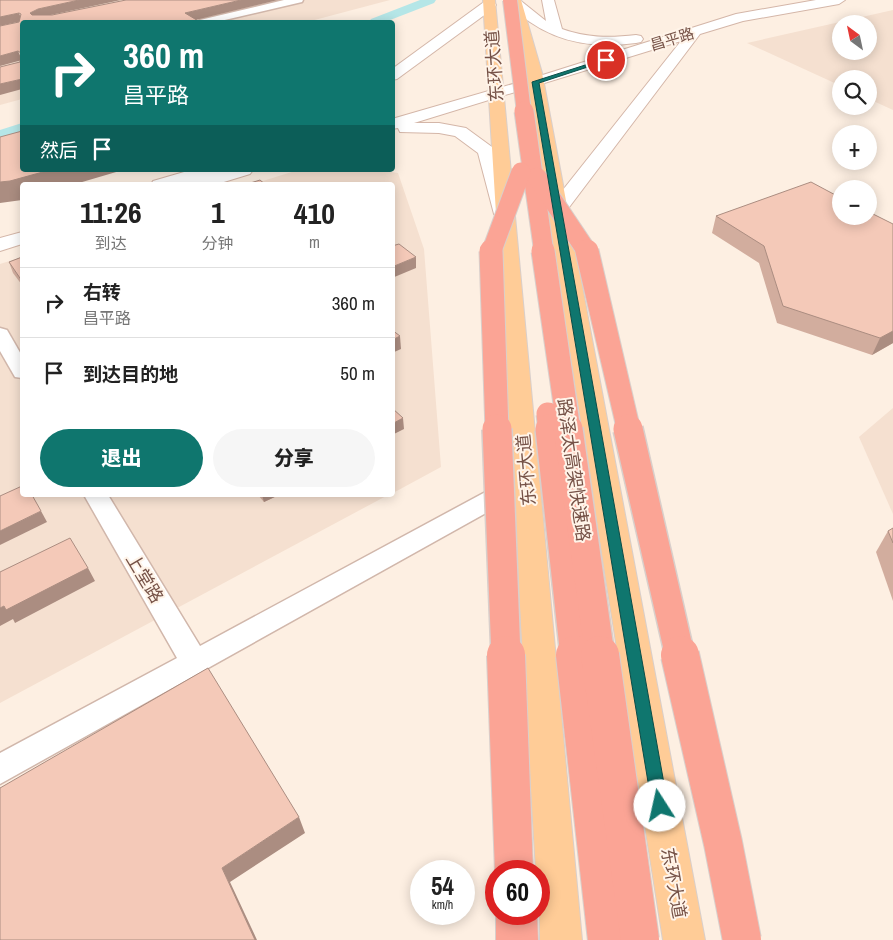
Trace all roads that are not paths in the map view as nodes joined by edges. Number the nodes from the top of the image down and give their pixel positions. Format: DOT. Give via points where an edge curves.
graph roads {
  1 [pos="298,0"];
  2 [pos="548,0"];
  3 [pos="798,0"];
  4 [pos="840,0"];
  5 [pos="504,1"];
  6 [pos="213,20"];
  7 [pos="688,30"];
  8 [pos="556,32"];
  9 [pos="395,74"];
  10 [pos="535,78"];
  11 [pos="495,89"];
  12 [pos="395,114"];
  13 [pos="395,123"];
  14 [pos="395,130"];
  15 [pos="527,171"];
  16 [pos="203,172"];
  17 [pos="237,172"];
  18 [pos="170,182"];
  19 [pos="205,182"];
  20 [pos="557,210"];
  21 [pos="504,214"];
  22 [pos="20,228"];
  23 [pos="0,234"];
  24 [pos="20,239"];
  25 [pos="0,246"];
  26 [pos="0,334"];
  27 [pos="20,369"];
  28 [pos="527,480"];
  29 [pos="97,497"];
  30 [pos="194,661"];
  31 [pos="0,769"];
  32 [pos="514,860"];
  33 [pos="516,925"];
  34 [pos="517,940"];
  35 [pos="562,940"];
  36 [pos="607,940"];
  37 [pos="640,940"];
  38 [pos="684,940"];
  39 [pos="742,940"];
  1 -- 6 [label="street"];
  2 -- 8 [label="main road"];
  3 -- 7 [label="main road, 昌平路" via="733,13"];
  4 -- 7 [label="main road, 昌平路"];
  5 -- 8 [label="main road"];
  5 -- 9 [label="main road"];
  5 -- 10 [label="main road, 东环大道"];
  5 -- 11 [label="main road, 东环大道"];
  5 -- 15 [label="highway, 路泽太高架快速路, bridge"];
  7 -- 8 [label="main road" via="609,43 582,40"];
  7 -- 10 [label="main road, 昌平路"];
  7 -- 20 [label="main road"];
  10 -- 11 [label="main road, 昌平路"];
  10 -- 20 [label="main road, 东环大道"];
  11 -- 12 [label="main road, 昌平路"];
  11 -- 13 [label="main road, 昌平路"];
  11 -- 21 [label="main road, 东环大道"];
  14 -- 21 [label="main road" via="416,127 460,132 486,151"];
  15 -- 32 [label="highway, bridge" via="490,255"];
  15 -- 36 [label="highway, 路泽太高架快速路, bridge"];
  15 -- 37 [label="highway, 路泽太高架快速路, bridge"];
  15 -- 39 [label="highway, bridge" via="588,253 721,834"];
  16 -- 18 [label="main road"];
  17 -- 19 [label="main road"];
  20 -- 38 [label="main road, 东环大道"];
  21 -- 28 [label="main road, 东环大道"];
  22 -- 23 [label="main road"];
  24 -- 25 [label="main road"];
  26 -- 27 [label="street"];
  28 -- 30 [label="street"];
  28 -- 35 [label="main road, 东环大道"];
  29 -- 30 [label="street, 上堂路"];
  30 -- 31 [label="street"];
  33 -- 34 [label="highway"];
}
